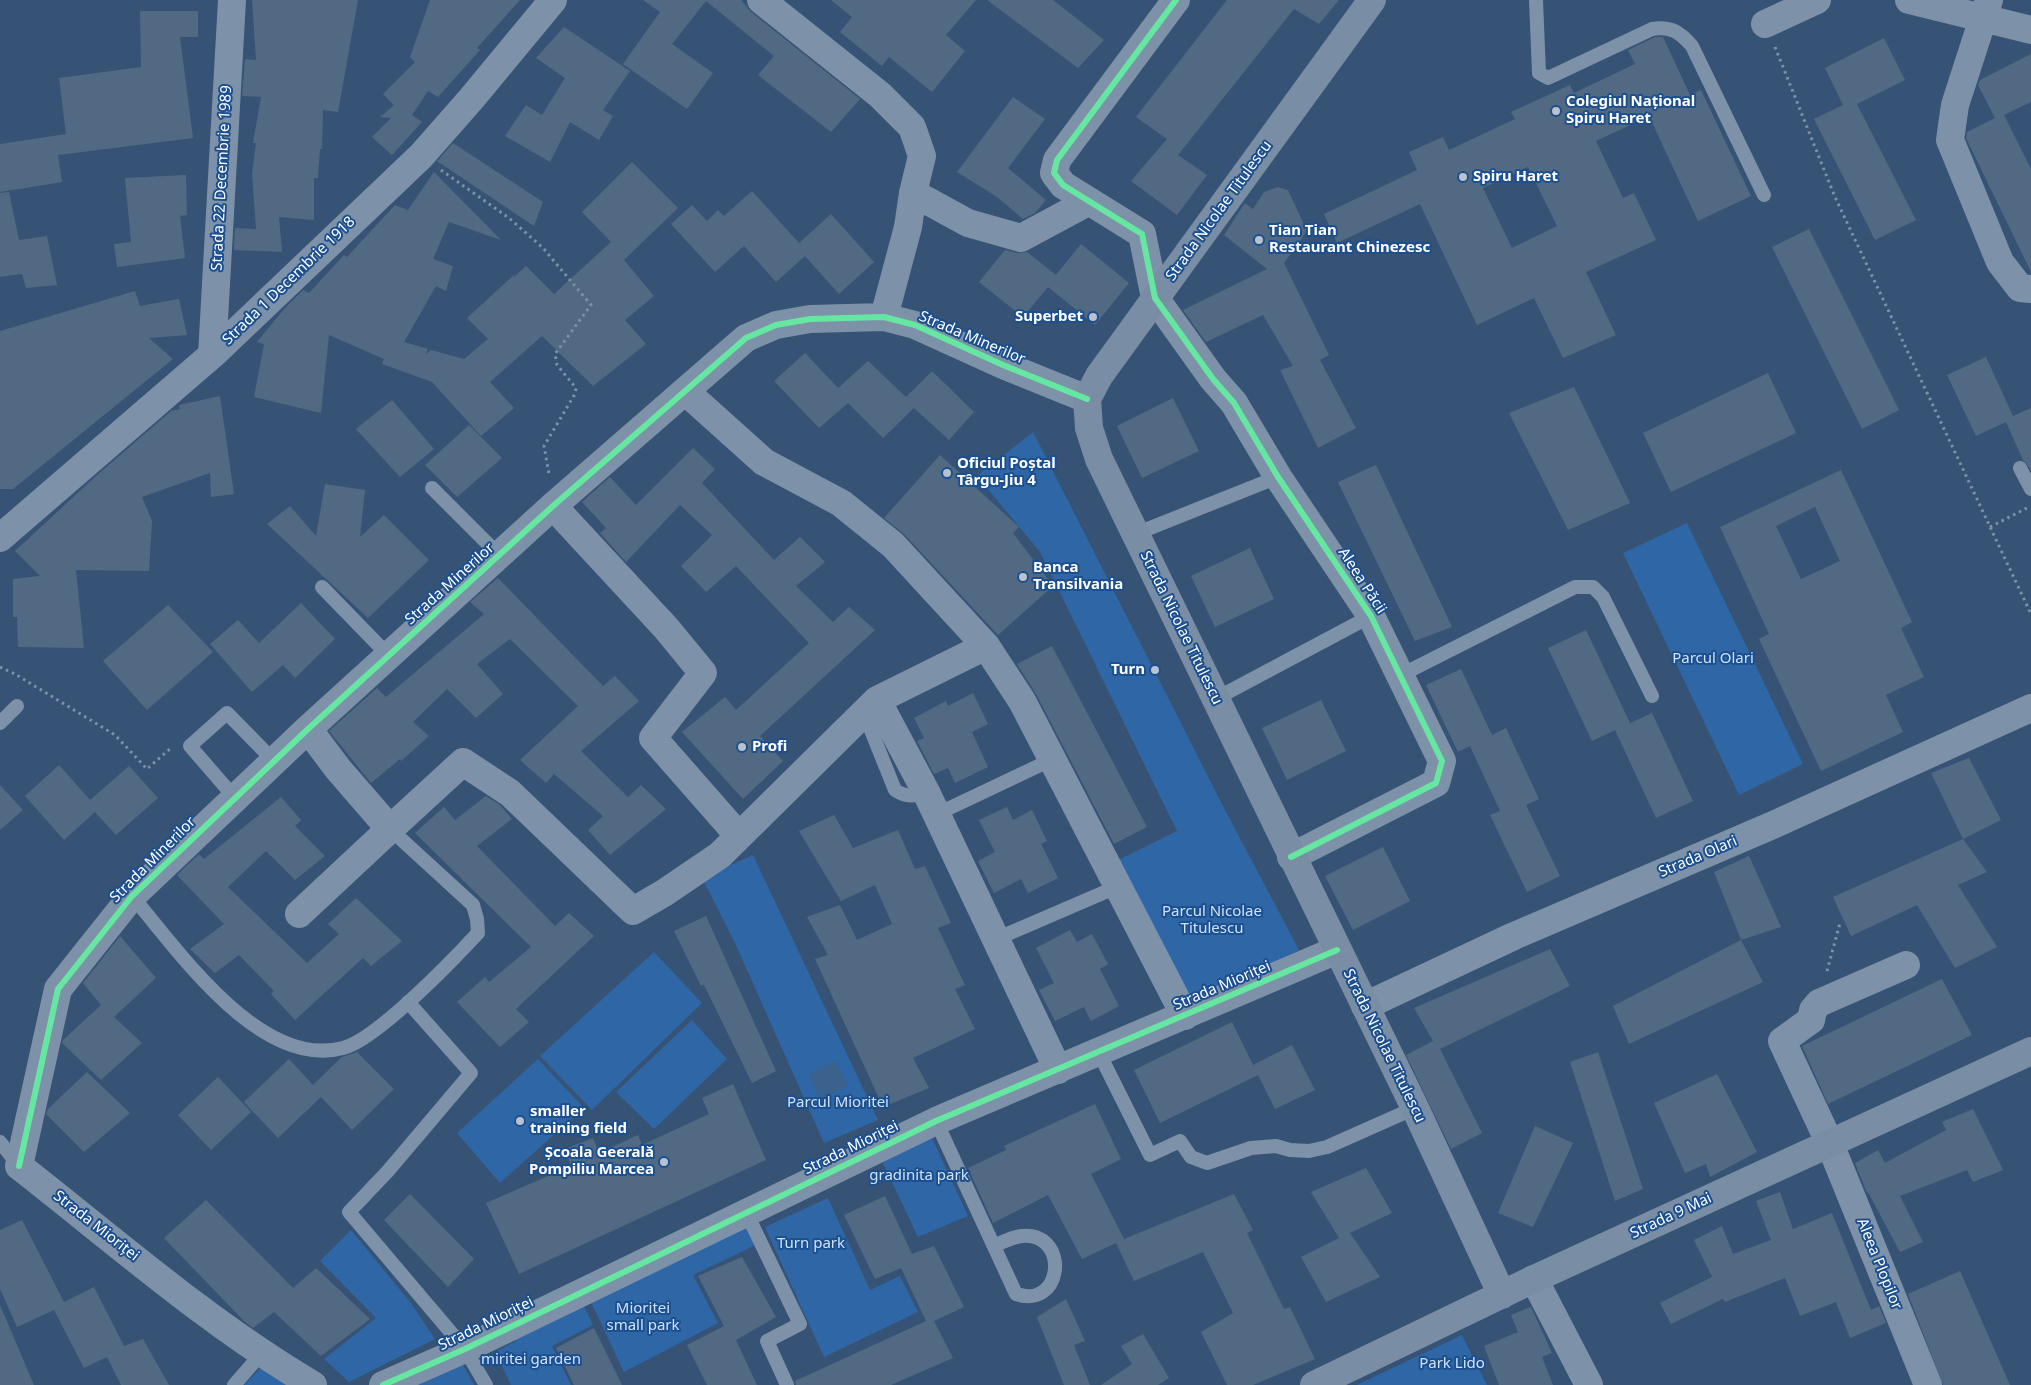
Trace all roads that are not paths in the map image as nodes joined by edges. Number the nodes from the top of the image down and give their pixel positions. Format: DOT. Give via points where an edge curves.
graph roads {
  1 [pos="232,0"];
  2 [pos="553,0"];
  3 [pos="761,0"];
  4 [pos="1176,0"];
  5 [pos="1372,0"];
  6 [pos="1536,0"];
  7 [pos="1817,0"];
  8 [pos="1909,0"];
  9 [pos="1986,9"];
  10 [pos="1765,24"];
  11 [pos="2031,30"];
  12 [pos="913,193"];
  13 [pos="1764,195"];
  14 [pos="1088,202"];
  15 [pos="2031,290"];
  16 [pos="1156,298"];
  17 [pos="884,317"];
  18 [pos="212,355"];
  19 [pos="686,392"];
  20 [pos="1087,399"];
  21 [pos="2020,468"];
  22 [pos="1278,477"];
  23 [pos="432,488"];
  24 [pos="2031,489"];
  25 [pos="553,506"];
  26 [pos="1135,534"];
  27 [pos="0,538"];
  28 [pos="500,556"];
  29 [pos="322,587"];
  30 [pos="1371,616"];
  31 [pos="986,646"];
  32 [pos="389,656"];
  33 [pos="1401,675"];
  34 [pos="1652,696"];
  35 [pos="1215,699"];
  36 [pos="17,706"];
  37 [pos="870,707"];
  38 [pos="2031,708"];
  39 [pos="0,723"];
  40 [pos="308,729"];
  41 [pos="1052,759"];
  42 [pos="274,761"];
  43 [pos="235,798"];
  44 [pos="932,803"];
  45 [pos="390,829"];
  46 [pos="739,836"];
  47 [pos="1291,857"];
  48 [pos="1119,886"];
  49 [pos="132,896"];
  50 [pos="299,914"];
  51 [pos="996,939"];
  52 [pos="1337,950"];
  53 [pos="1906,965"];
  54 [pos="408,1002"];
  55 [pos="1365,1006"];
  56 [pos="1185,1016"];
  57 [pos="2031,1051"];
  58 [pos="1099,1053"];
  59 [pos="1058,1070"];
  60 [pos="1415,1108"];
  61 [pos="936,1120"];
  62 [pos="0,1142"];
  63 [pos="1830,1144"];
  64 [pos="10,1170"];
  65 [pos="746,1212"];
  66 [pos="994,1246"];
  67 [pos="1534,1279"];
  68 [pos="1502,1295"];
  69 [pos="466,1349"];
  70 [pos="261,1354"];
  71 [pos="234,1385"];
  72 [pos="314,1385"];
  73 [pos="383,1385"];
  74 [pos="486,1385"];
  75 [pos="786,1385"];
  76 [pos="1314,1385"];
  77 [pos="1589,1385"];
  78 [pos="1928,1385"];
  1 -- 18 [label="street, Strada 22 Decembrie 1989"];
  2 -- 18 [label="street, Strada 1 Decembrie 1918" via="420,156"];
  3 -- 12 [label="street" via="880,95 912,127 922,156"];
  4 -- 14 [label="street" via="1057,160 1054,172 1063,184"];
  5 -- 16 [label="main road, Strada Nicolae Titulescu"];
  6 -- 13 [label="lane" via="1537,63 1539,73 1548,78 1652,29 1666,26 1682,34 1692,46"];
  7 -- 10 [label="street"];
  8 -- 9 [label="street"];
  9 -- 11 [label="street"];
  9 -- 15 [label="street" via="1955,105 1950,140 2000,262 2020,288"];
  12 -- 14 [label="street" via="968,223 1021,238"];
  12 -- 17 [label="street" via="908,227"];
  14 -- 16 [label="street" via="1142,234"];
  16 -- 20 [label="main road, Strada Nicolae Titulescu" via="1099,376"];
  16 -- 22 [label="street, Aleea Păcii" via="1213,379 1234,403"];
  17 -- 19 [label="street, Strada Minerilor" via="810,318 776,325 746,338"];
  17 -- 20 [label="street, Strada Minerilor" via="915,325"];
  18 -- 27 [label="street, Strada 1 Decembrie 1918"];
  19 -- 25 [label="street, Strada Minerilor"];
  19 -- 31 [label="street" via="764,462 840,503 893,545"];
  20 -- 26 [label="main road, Strada Nicolae Titulescu" via="1089,428 1099,459"];
  21 -- 24 [label="lane"];
  22 -- 26 [label="lane"];
  22 -- 30 [label="street, Aleea Păcii"];
  23 -- 28 [label="lane"];
  25 -- 28 [label="street, Strada Minerilor"];
  25 -- 46 [label="street" via="666,628 703,673 653,738"];
  26 -- 35 [label="main road, Strada Nicolae Titulescu"];
  28 -- 32 [label="street, Strada Minerilor"];
  29 -- 32 [label="lane"];
  30 -- 33 [label="street, Aleea Păcii"];
  30 -- 35 [label="lane"];
  31 -- 37 [label="street"];
  31 -- 41 [label="street" via="1022,701"];
  32 -- 40 [label="street, Strada Minerilor"];
  33 -- 34 [label="lane" via="1575,587 1593,587 1603,597"];
  33 -- 47 [label="street, Aleea Păcii" via="1442,761 1436,783"];
  35 -- 47 [label="main road, Strada Nicolae Titulescu"];
  36 -- 39 [label="lane"];
  37 -- 44 [label="street"];
  37 -- 46 [label="street"];
  38 -- 55 [label="street, Strada Olari" via="1773,825 1514,936"];
  40 -- 42 [label="street, Strada Minerilor"];
  40 -- 45 [label="street"];
  41 -- 44 [label="lane"];
  41 -- 48 [label="street"];
  42 -- 43 [label="street, Strada Minerilor"];
  42 -- 43 [label="lane" via="227,713 190,746"];
  43 -- 49 [label="street, Strada Minerilor"];
  44 -- 51 [label="street"];
  45 -- 46 [label="street" via="463,762 510,793 633,911 720,855"];
  45 -- 50 [label="street"];
  45 -- 54 [label="lane" via="473,905 477,919 478,933"];
  47 -- 52 [label="main road, Strada Nicolae Titulescu"];
  48 -- 51 [label="lane"];
  48 -- 56 [label="street"];
  49 -- 54 [label="lane" via="207,984 251,1023 280,1040 307,1050 344,1048 367,1036"];
  49 -- 64 [label="street, Strada Minerilor" via="58,989"];
  51 -- 59 [label="street"];
  52 -- 55 [label="main road, Strada Nicolae Titulescu"];
  52 -- 56 [label="street, Strada Mioriței"];
  53 -- 63 [label="street, Aleea Plopilor" via="1819,1003 1811,1020 1782,1041"];
  54 -- 69 [label="lane" via="471,1073 349,1212"];
  55 -- 60 [label="main road, Strada Nicolae Titulescu"];
  56 -- 58 [label="street, Strada Mioriței"];
  57 -- 63 [label="main road, Strada 9 Mai"];
  58 -- 59 [label="street, Strada Mioriței"];
  58 -- 60 [label="lane" via="1150,1155 1180,1141 1191,1157 1207,1163 1251,1148 1276,1146 1309,1151 1327,1147"];
  59 -- 61 [label="street, Strada Mioriței"];
  60 -- 68 [label="main road, Strada Nicolae Titulescu"];
  61 -- 65 [label="street, Strada Mioriței"];
  61 -- 66 [label="lane"];
  62 -- 64 [label="lane"];
  63 -- 67 [label="main road, Strada 9 Mai"];
  63 -- 78 [label="street, Aleea Plopilor"];
  64 -- 70 [label="street, Strada Mioriței"];
  65 -- 69 [label="street, Strada Mioriței"];
  65 -- 75 [label="lane" via="800,1324 768,1341"];
  66 -- 66 [label="lane" via="1016,1294 1031,1296 1051,1284 1056,1274 1055,1262 1042,1240 1020,1236"];
  67 -- 68 [label="main road, Strada 9 Mai"];
  67 -- 77 [label="street"];
  68 -- 76 [label="main road, Strada 9 Mai"];
  69 -- 73 [label="street, Strada Mioriței"];
  69 -- 74 [label="lane"];
  70 -- 71 [label="lane"];
  70 -- 72 [label="street, Strada Mioriței"];
}
